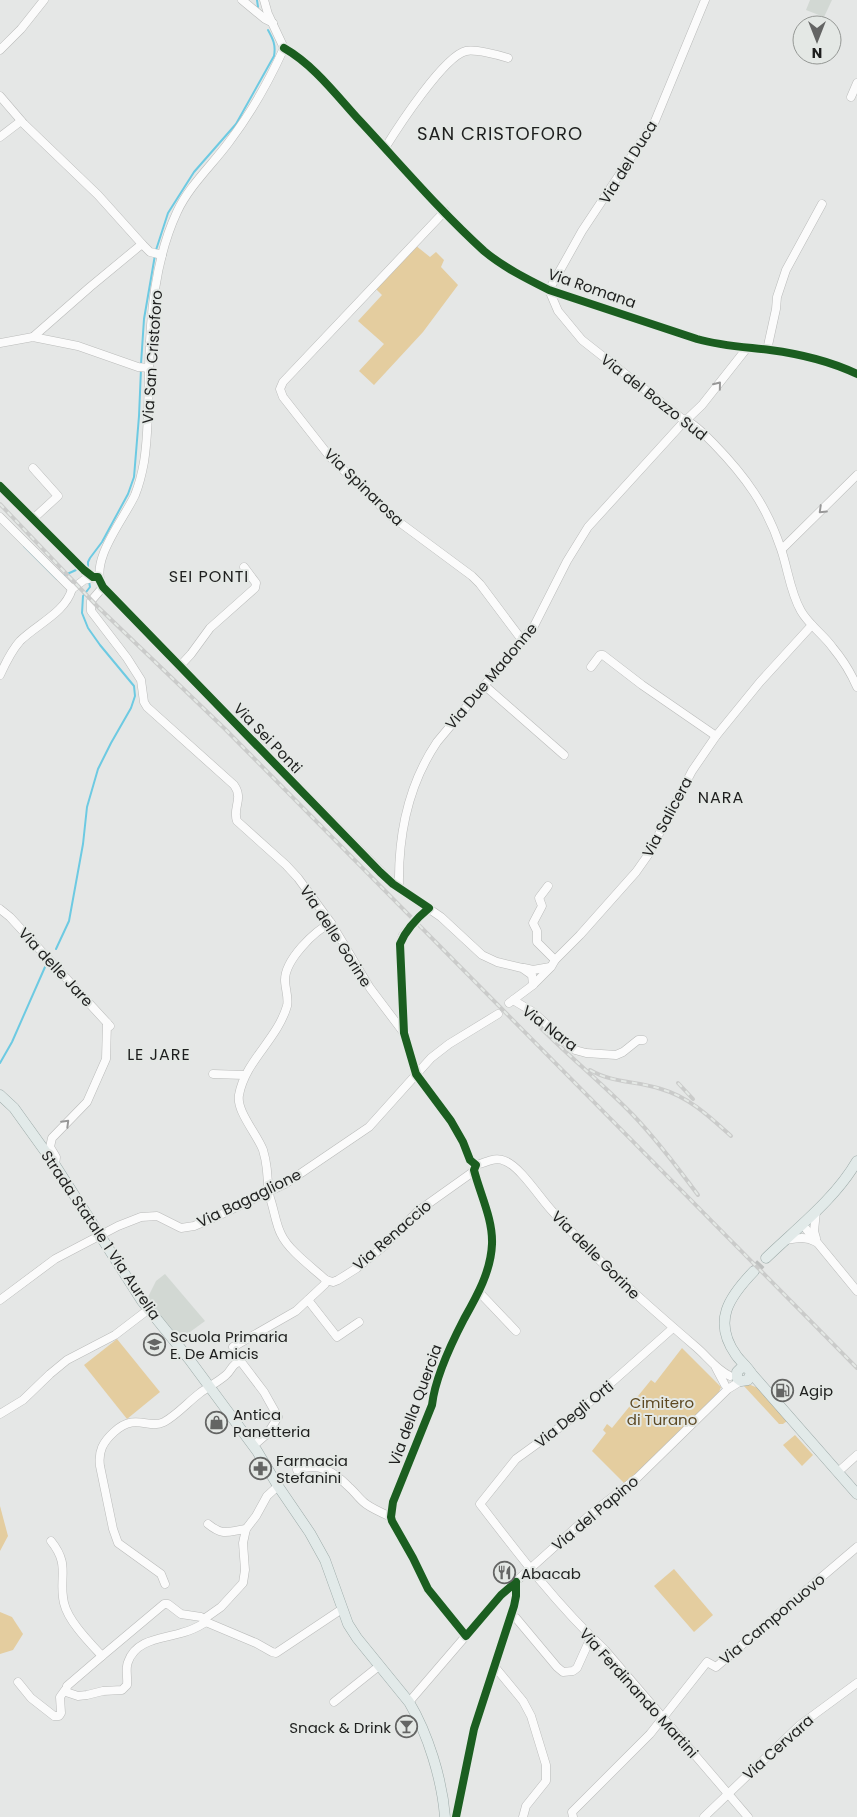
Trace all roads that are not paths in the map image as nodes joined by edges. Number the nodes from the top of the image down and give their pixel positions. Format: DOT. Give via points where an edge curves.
graph roads {
  1 [pos="44,0"];
  2 [pos="242,0"];
  3 [pos="264,0"];
  4 [pos="706,0"];
  5 [pos="273,23"];
  6 [pos="284,48"];
  7 [pos="0,50"];
  8 [pos="508,58"];
  9 [pos="857,83"];
  10 [pos="0,96"];
  11 [pos="851,97"];
  12 [pos="21,121"];
  13 [pos="0,137"];
  14 [pos="385,148"];
  15 [pos="822,204"];
  16 [pos="445,211"];
  17 [pos="142,244"];
  18 [pos="161,254"];
  19 [pos="549,290"];
  20 [pos="33,337"];
  21 [pos="0,343"];
  22 [pos="747,348"];
  23 [pos="767,350"];
  24 [pos="144,367"];
  25 [pos="857,374"];
  26 [pos="687,420"];
  27 [pos="32,468"];
  28 [pos="857,476"];
  29 [pos="0,486"];
  30 [pos="0,517"];
  31 [pos="34,518"];
  32 [pos="782,549"];
  33 [pos="99,563"];
  34 [pos="244,567"];
  35 [pos="96,577"];
  36 [pos="103,588"];
  37 [pos="72,589"];
  38 [pos="812,625"];
  39 [pos="522,640"];
  40 [pos="591,666"];
  41 [pos="179,667"];
  42 [pos="0,675"];
  43 [pos="484,685"];
  44 [pos="857,687"];
  45 [pos="716,736"];
  46 [pos="564,755"];
  47 [pos="548,886"];
  48 [pos="399,887"];
  49 [pos="429,908"];
  50 [pos="0,909"];
  51 [pos="421,915"];
  52 [pos="331,923"];
  53 [pos="412,924"];
  54 [pos="556,960"];
  55 [pos="535,974"];
  56 [pos="511,1002"];
  57 [pos="498,1014"];
  58 [pos="404,1033"];
  59 [pos="644,1040"];
  60 [pos="213,1074"];
  61 [pos="416,1074"];
  62 [pos="244,1075"];
  63 [pos="0,1095"];
  64 [pos="857,1161"];
  65 [pos="55,1165"];
  66 [pos="475,1167"];
  67 [pos="268,1191"];
  68 [pos="816,1211"];
  69 [pos="802,1224"];
  70 [pos="99,1235"];
  71 [pos="786,1240"];
  72 [pos="818,1242"];
  73 [pos="766,1258"];
  74 [pos="754,1271"];
  75 [pos="326,1280"];
  76 [pos="478,1291"];
  77 [pos="857,1291"];
  78 [pos="0,1300"];
  79 [pos="308,1300"];
  80 [pos="149,1309"];
  81 [pos="359,1322"];
  82 [pos="672,1328"];
  83 [pos="516,1331"];
  84 [pos="239,1362"];
  85 [pos="716,1368"];
  86 [pos="742,1374"];
  87 [pos="210,1386"];
  88 [pos="725,1388"];
  89 [pos="0,1414"];
  90 [pos="254,1446"];
  91 [pos="857,1455"];
  92 [pos="297,1470"];
  93 [pos="838,1472"];
  94 [pos="278,1486"];
  95 [pos="857,1494"];
  96 [pos="480,1504"];
  97 [pos="390,1517"];
  98 [pos="208,1524"];
  99 [pos="246,1529"];
  100 [pos="51,1541"];
  101 [pos="857,1547"];
  102 [pos="530,1568"];
  103 [pos="516,1582"];
  104 [pos="166,1584"];
  105 [pos="342,1609"];
  106 [pos="511,1616"];
  107 [pos="205,1620"];
  108 [pos="466,1636"];
  109 [pos="591,1637"];
  110 [pos="102,1656"];
  111 [pos="379,1666"];
  112 [pos="495,1667"];
  113 [pos="18,1682"];
  114 [pos="857,1683"];
  115 [pos="66,1690"];
  116 [pos="334,1702"];
  117 [pos="409,1702"];
  118 [pos="664,1718"];
  119 [pos="728,1794"];
  120 [pos="458,1803"];
  121 [pos="444,1814"];
  122 [pos="456,1817"];
  123 [pos="523,1817"];
  124 [pos="573,1817"];
  125 [pos="704,1817"];
  126 [pos="748,1817"];
  1 -- 7 [label="street"];
  2 -- 5 [label="street"];
  3 -- 5 [label="street"];
  4 -- 19 [label="street, Via del Duca" via="655,122 582,231"];
  5 -- 6 [label="street"];
  6 -- 14 [label="street, Via Romana" via="320,77"];
  6 -- 18 [label="street, Via San Cristoforo" via="249,116 178,210"];
  8 -- 14 [label="street" via="469,50 456,56 428,84"];
  9 -- 11 [label="street"];
  10 -- 12 [label="street"];
  12 -- 13 [label="street"];
  12 -- 17 [label="street" via="98,194"];
  14 -- 16 [label="street, Via Romana"];
  15 -- 23 [label="street" via="786,270 777,297"];
  16 -- 19 [label="street, Via Romana" via="492,257"];
  16 -- 39 [label="street, Via Spinarosa" via="283,382 280,389 330,457 391,516 472,576"];
  17 -- 18 [label="street" via="150,252"];
  17 -- 20 [label="street"];
  18 -- 24 [label="street, Via San Cristoforo"];
  19 -- 22 [label="street, Via Romana" via="717,345"];
  19 -- 26 [label="street, Via del Bozzo Sud" via="558,311 582,340 630,380"];
  20 -- 21 [label="street"];
  20 -- 24 [label="street"];
  22 -- 23 [label="street, Via Romana"];
  26 -- 22 [label="street, Via Due Madonne, one-way"];
  23 -- 25 [label="street, Via Romana" via="809,357"];
  24 -- 33 [label="street, Via San Cristoforo" via="148,426 143,469 135,494"];
  26 -- 32 [label="street, Via del Bozzo Sud" via="730,460 751,486 765,508"];
  26 -- 39 [label="street, Via Due Madonne" via="588,527 540,615"];
  27 -- 31 [label="street" via="58,496"];
  28 -- 32 [label="street, one-way"];
  29 -- 31 [label="street"];
  30 -- 37 [label="street"];
  31 -- 35 [label="street" via="84,570"];
  32 -- 38 [label="street, Via del Bozzo Sud" via="800,610"];
  33 -- 35 [label="street, Via Sei Ponti"];
  34 -- 41 [label="street" via="256,583 255,588 210,628"];
  35 -- 36 [label="street, Via Sei Ponti"];
  35 -- 37 [label="street" via="84,580"];
  36 -- 41 [label="street, Via Sei Ponti"];
  36 -- 52 [label="street, Via delle Gorine" via="91,601 91,611 140,680 144,702 234,785 239,796 235,817 239,824 286,865"];
  37 -- 42 [label="street" via="63,606 19,642"];
  38 -- 44 [label="street, Via del Bozzo Sud" via="833,647"];
  38 -- 45 [label="street, Via Salicera"];
  39 -- 43 [label="street, Via Due Madonne"];
  40 -- 45 [label="street" via="603,655"];
  41 -- 48 [label="street, Via Sei Ponti" via="380,872"];
  43 -- 46 [label="street"];
  43 -- 48 [label="street, Via Due Madonne" via="436,742 419,771 401,843"];
  45 -- 54 [label="street, Via Salicera" via="636,872"];
  47 -- 54 [label="street" via="538,898 542,906 533,923 537,942"];
  48 -- 49 [label="street, Via Sei Ponti"];
  49 -- 51 [label="street"];
  49 -- 55 [label="street, Via Sei Ponti" via="482,955"];
  65 -- 50 [label="street, Via delle Jare, one-way" via="56,1157 50,1147 52,1138 87,1102 106,1059 109,1024"];
  52 -- 58 [label="street, Via delle Gorine" via="359,971"];
  52 -- 62 [label="street" via="314,935 289,963 285,980 287,1006 276,1032"];
  53 -- 58 [label="street, Via delle Gorine" via="400,944"];
  54 -- 55 [label="street, Via Salicera" via="551,967"];
  55 -- 56 [label="street, Via Salicera" via="533,985"];
  56 -- 59 [label="street, Via Nara" via="533,1012 580,1052 616,1055 638,1040"];
  57 -- 61 [label="street, Via Bagaglione" via="449,1044"];
  58 -- 61 [label="street, Via delle Gorine"];
  60 -- 62 [label="street"];
  61 -- 66 [label="street, Via delle Gorine" via="451,1121"];
  61 -- 67 [label="street, Via Bagaglione" via="369,1126 305,1172"];
  62 -- 67 [label="street" via="239,1107 264,1152"];
  63 -- 65 [label="main road, Strada Statale 1 Via Aurelia" via="14,1108"];
  64 -- 68 [label="main road" via="848,1176"];
  65 -- 70 [label="main road, Strada Statale 1 Via Aurelia"];
  66 -- 75 [label="street, Via Renaccio" via="418,1210 384,1246 357,1268 338,1280"];
  66 -- 76 [label="street, Via della Quercia" via="491,1224 492,1244 488,1269"];
  66 -- 82 [label="street, Via delle Gorine" via="500,1159 507,1161 598,1260"];
  67 -- 70 [label="street, Via Bagaglione" via="194,1226 181,1228 157,1216 141,1217"];
  67 -- 75 [label="street" via="280,1234"];
  68 -- 69 [label="main road"];
  68 -- 72 [label="street" via="814,1231"];
  69 -- 71 [label="main road"];
  69 -- 72 [label="street"];
  70 -- 78 [label="street, Via Bagaglione" via="55,1259"];
  70 -- 80 [label="main road, Strada Statale 1 Via Aurelia"];
  71 -- 72 [label="street" via="810,1238"];
  71 -- 73 [label="main road"];
  72 -- 77 [label="street"];
  74 -- 86 [label="main road" via="734,1293 724,1317 727,1339"];
  75 -- 79 [label="street"];
  76 -- 83 [label="street"];
  76 -- 97 [label="street, Via della Quercia" via="434,1391 429,1413"];
  79 -- 81 [label="street" via="337,1337"];
  79 -- 84 [label="street" via="280,1322 235,1345 234,1354"];
  80 -- 87 [label="main road, Strada Statale 1 Via Aurelia"];
  80 -- 89 [label="street" via="115,1335 67,1360 23,1400"];
  82 -- 85 [label="street, Via delle Gorine"];
  82 -- 96 [label="street, Via Degli Orti" via="562,1426 516,1459"];
  84 -- 87 [label="street"];
  84 -- 90 [label="street" via="264,1392 278,1417 274,1426"];
  85 -- 86 [label="street"];
  85 -- 88 [label="street"];
  86 -- 88 [label="street"];
  86 -- 88 [label="street"];
  86 -- 93 [label="main road" via="762,1385"];
  87 -- 90 [label="main road, Strada Statale 1 Via Aurelia"];
  87 -- 104 [label="street" via="165,1421 133,1421 122,1426 104,1442 100,1453 118,1542 161,1574"];
  88 -- 102 [label="street, Via del Papino" via="637,1478"];
  90 -- 94 [label="main road, Strada Statale 1 Via Aurelia"];
  91 -- 93 [label="street"];
  92 -- 97 [label="street" via="323,1468 349,1486 366,1504"];
  93 -- 95 [label="main road"];
  94 -- 99 [label="street" via="267,1496"];
  94 -- 105 [label="main road, Strada Statale 1 Via Aurelia" via="325,1560"];
  96 -- 102 [label="street, Via Ferdinando Martini"];
  97 -- 108 [label="street" via="428,1589"];
  98 -- 99 [label="street" via="216,1531 229,1534"];
  99 -- 107 [label="street" via="243,1583"];
  100 -- 110 [label="street" via="64,1567 63,1596 67,1611"];
  101 -- 118 [label="street, Via Camponuovo" via="716,1667 707,1662"];
  102 -- 103 [label="street, Via del Papino"];
  102 -- 109 [label="street, Via Ferdinando Martini"];
  103 -- 106 [label="street"];
  103 -- 108 [label="street, Via del Papino"];
  105 -- 107 [label="street" via="276,1653"];
  105 -- 111 [label="main road, Strada Statale 1 Via Aurelia" via="357,1638"];
  106 -- 109 [label="street" via="564,1672 573,1672 577,1668"];
  106 -- 112 [label="street"];
  107 -- 110 [label="street" via="185,1616 164,1604"];
  107 -- 115 [label="street" via="186,1632 154,1639 134,1651 128,1659 127,1685 122,1690 78,1696"];
  108 -- 117 [label="street, Via del Papino"];
  109 -- 118 [label="street, Via Ferdinando Martini"];
  110 -- 115 [label="street"];
  111 -- 116 [label="street"];
  111 -- 117 [label="main road, Strada Statale 1 Via Aurelia"];
  112 -- 120 [label="street" via="474,1728"];
  112 -- 123 [label="street" via="531,1716 546,1764 546,1780 526,1806"];
  113 -- 115 [label="street" via="31,1698 54,1716 61,1714 60,1697"];
  114 -- 119 [label="street, Via Cervara" via="800,1725"];
  117 -- 121 [label="main road, Strada Statale 1 Via Aurelia" via="431,1754"];
  118 -- 119 [label="street, Via Ferdinando Martini"];
  118 -- 124 [label="street, Via Camponuovo" via="572,1812"];
  119 -- 125 [label="street, Via Cervara"];
  119 -- 126 [label="street, Via Ferdinando Martini"];
  120 -- 121 [label="street"];
  120 -- 122 [label="street"];
}
